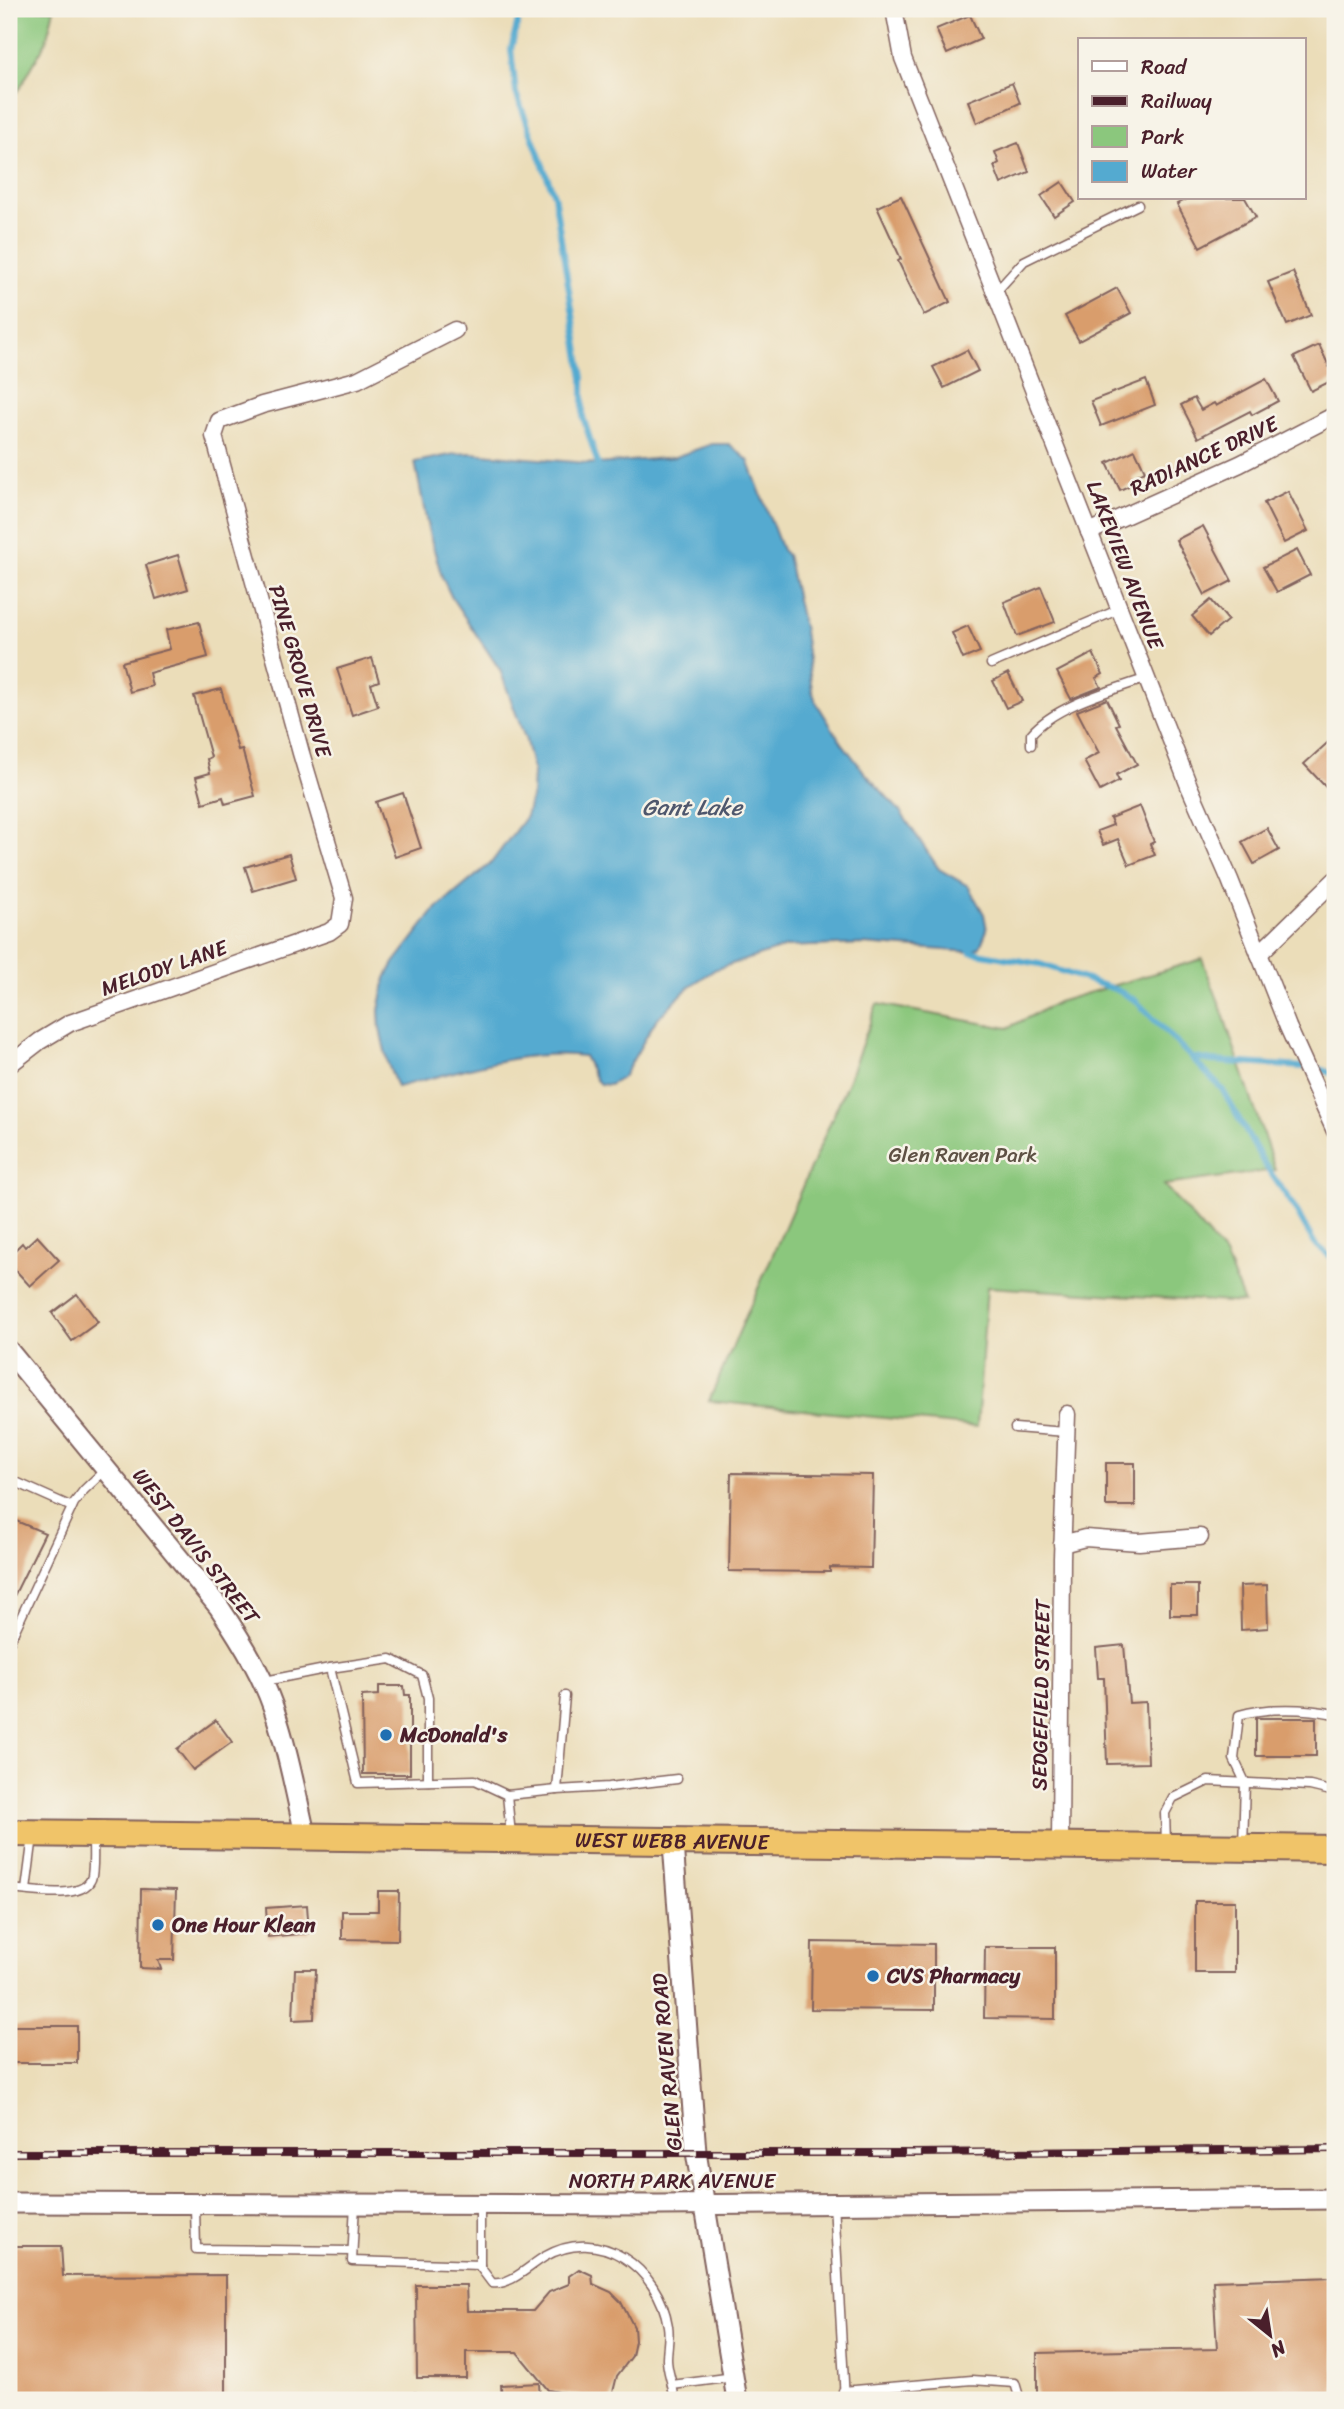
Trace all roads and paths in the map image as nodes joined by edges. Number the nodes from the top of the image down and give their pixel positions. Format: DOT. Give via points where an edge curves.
graph roads {
  1 [pos="894,9"];
  2 [pos="1138,205"];
  3 [pos="995,293"];
  4 [pos="455,330"];
  5 [pos="1335,415"];
  6 [pos="1089,532"];
  7 [pos="1120,609"];
  8 [pos="991,664"];
  9 [pos="1147,678"];
  10 [pos="1031,745"];
  11 [pos="1335,880"];
  12 [pos="340,924"];
  13 [pos="1259,954"];
  14 [pos="9,1065"];
  15 [pos="1335,1131"];
  16 [pos="9,1351"];
  17 [pos="1067,1414"];
  18 [pos="1015,1428"];
  19 [pos="1066,1432"];
  20 [pos="107,1469"];
  21 [pos="9,1479"];
  22 [pos="72,1507"];
  23 [pos="1200,1537"];
  24 [pos="1062,1544"];
  25 [pos="9,1643"];
  26 [pos="330,1668"];
  27 [pos="263,1681"];
  28 [pos="565,1696"];
  29 [pos="1335,1714"];
  30 [pos="677,1779"];
  31 [pos="428,1781"];
  32 [pos="1245,1782"];
  33 [pos="557,1790"];
  34 [pos="1335,1792"];
  35 [pos="507,1795"];
  36 [pos="21,1833"];
  37 [pos="93,1833"];
  38 [pos="306,1838"];
  39 [pos="511,1840"];
  40 [pos="673,1843"];
  41 [pos="1060,1847"];
  42 [pos="1335,1847"];
  43 [pos="1167,1848"];
  44 [pos="1243,1849"];
  45 [pos="9,1889"];
  46 [pos="26,1890"];
  47 [pos="1335,2199"];
  48 [pos="194,2202"];
  49 [pos="9,2203"];
  50 [pos="355,2203"];
  51 [pos="704,2203"];
  52 [pos="834,2203"];
  53 [pos="480,2204"];
  54 [pos="352,2251"];
  55 [pos="480,2265"];
  56 [pos="734,2377"];
  57 [pos="672,2385"];
  58 [pos="843,2391"];
  59 [pos="675,2400"];
  60 [pos="737,2400"];
  61 [pos="845,2400"];
  62 [pos="1020,2400"];
  1 -- 3 [label="street, LAKEVIEW AVENUE" via="903,58"];
  2 -- 3 [label="lane" via="1024,261"];
  3 -- 6 [label="street, LAKEVIEW AVENUE"];
  4 -- 12 [label="street, PINE GROVE DRIVE" via="357,380 219,421 214,436 344,898"];
  5 -- 6 [label="street, RADIANCE DRIVE"];
  6 -- 7 [label="street, LAKEVIEW AVENUE"];
  7 -- 8 [label="lane"];
  7 -- 9 [label="street, LAKEVIEW AVENUE"];
  9 -- 10 [label="lane" via="1042,722 1031,734"];
  9 -- 13 [label="street, LAKEVIEW AVENUE"];
  11 -- 13 [label="street"];
  12 -- 14 [label="street, MELODY LANE" via="329,932 70,1023"];
  13 -- 15 [label="street, LAKEVIEW AVENUE"];
  16 -- 20 [label="street, WEST DAVIS STREET"];
  17 -- 19 [label="street, SEDGEFIELD STREET"];
  18 -- 19 [label="lane"];
  19 -- 24 [label="street, SEDGEFIELD STREET"];
  20 -- 22 [label="lane"];
  20 -- 27 [label="street, WEST DAVIS STREET" via="219,1607"];
  21 -- 22 [label="lane"];
  22 -- 25 [label="lane"];
  23 -- 24 [label="street" via="1139,1542 1085,1538"];
  24 -- 41 [label="street, SEDGEFIELD STREET"];
  26 -- 27 [label="lane"];
  26 -- 31 [label="lane" via="358,1783"];
  26 -- 31 [label="lane" via="391,1659 422,1675 428,1698"];
  27 -- 38 [label="street, WEST DAVIS STREET" via="278,1721"];
  28 -- 33 [label="lane"];
  29 -- 32 [label="lane" via="1259,1710 1239,1715 1234,1759"];
  30 -- 33 [label="lane"];
  31 -- 35 [label="lane" via="475,1780"];
  32 -- 34 [label="lane"];
  32 -- 43 [label="lane" via="1208,1781 1173,1798 1165,1813"];
  32 -- 44 [label="lane"];
  33 -- 35 [label="lane"];
  35 -- 39 [label="lane"];
  36 -- 37 [label="highway, WEST WEBB AVENUE"];
  36 -- 46 [label="lane"];
  37 -- 38 [label="highway, WEST WEBB AVENUE"];
  37 -- 46 [label="lane" via="92,1878 87,1887 75,1893"];
  38 -- 39 [label="highway, WEST WEBB AVENUE"];
  39 -- 40 [label="highway, WEST WEBB AVENUE"];
  40 -- 41 [label="highway, WEST WEBB AVENUE"];
  40 -- 51 [label="street, GLEN RAVEN ROAD" via="696,2152"];
  41 -- 43 [label="highway, WEST WEBB AVENUE"];
  42 -- 44 [label="highway, WEST WEBB AVENUE"];
  43 -- 44 [label="highway, WEST WEBB AVENUE"];
  45 -- 46 [label="lane"];
  47 -- 52 [label="street, NORTH PARK AVENUE"];
  48 -- 49 [label="street, NORTH PARK AVENUE"];
  48 -- 50 [label="street, NORTH PARK AVENUE"];
  48 -- 54 [label="lane" via="196,2249"];
  50 -- 53 [label="street, NORTH PARK AVENUE"];
  50 -- 54 [label="lane"];
  51 -- 52 [label="street, NORTH PARK AVENUE"];
  51 -- 53 [label="street, NORTH PARK AVENUE"];
  51 -- 56 [label="street, GLEN RAVEN ROAD"];
  52 -- 58 [label="lane"];
  53 -- 55 [label="lane"];
  54 -- 55 [label="lane" via="352,2261"];
  55 -- 57 [label="lane" via="492,2283 498,2284 551,2253 576,2247 621,2254 646,2277 664,2312"];
  56 -- 57 [label="lane"];
  56 -- 60 [label="street, GLEN RAVEN ROAD"];
  57 -- 59 [label="lane"];
  58 -- 61 [label="lane"];
  58 -- 62 [label="lane" via="972,2380 1015,2383"];
}
